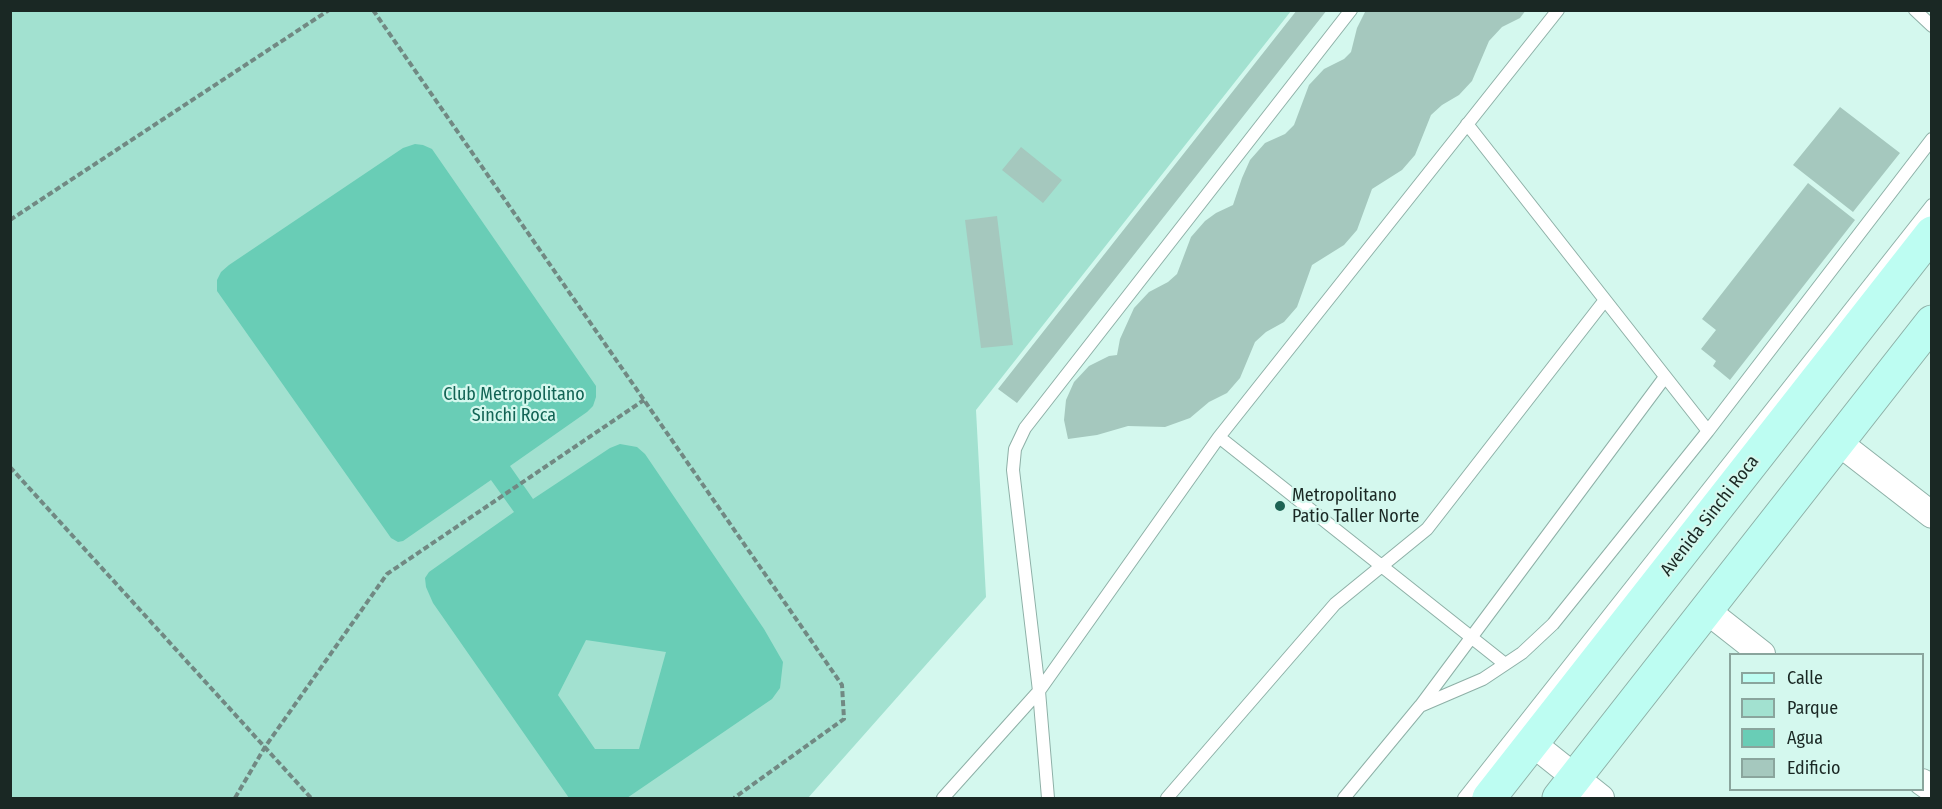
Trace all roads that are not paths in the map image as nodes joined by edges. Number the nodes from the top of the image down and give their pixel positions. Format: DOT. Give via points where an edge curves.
graph roads {
  1 [pos="1351,10"];
  2 [pos="1558,10"];
  3 [pos="1915,10"];
  4 [pos="1932,26"];
  5 [pos="1467,124"];
  6 [pos="1932,139"];
  7 [pos="1932,205"];
  8 [pos="1932,233"];
  9 [pos="1605,300"];
  10 [pos="1932,322"];
  11 [pos="1665,377"];
  12 [pos="1708,431"];
  13 [pos="1219,438"];
  14 [pos="1838,442"];
  15 [pos="1932,515"];
  16 [pos="1380,566"];
  17 [pos="1706,610"];
  18 [pos="1471,637"];
  19 [pos="1761,653"];
  20 [pos="1506,664"];
  21 [pos="1039,691"];
  22 [pos="1420,706"];
  23 [pos="1532,743"];
  24 [pos="1567,788"];
  25 [pos="944,798"];
  26 [pos="1048,798"];
  27 [pos="1167,798"];
  28 [pos="1344,798"];
  29 [pos="1464,798"];
  30 [pos="1489,798"];
  31 [pos="1601,798"];
  1 -- 21 [label="lane" via="1025,428 1015,449 1013,470"];
  2 -- 5 [label="lane"];
  3 -- 4 [label="lane"];
  5 -- 9 [label="lane"];
  5 -- 13 [label="lane"];
  6 -- 12 [label="lane"];
  7 -- 29 [label="lane"];
  8 -- 23 [label="main road, Avenida Sinchi Roca"];
  9 -- 11 [label="lane"];
  9 -- 16 [label="lane" via="1427,529"];
  10 -- 14 [label="main road"];
  11 -- 12 [label="lane"];
  11 -- 18 [label="lane"];
  12 -- 20 [label="lane" via="1553,624"];
  13 -- 16 [label="lane"];
  13 -- 21 [label="lane"];
  14 -- 15 [label="street"];
  14 -- 17 [label="main road"];
  16 -- 18 [label="lane"];
  16 -- 27 [label="lane" via="1335,604"];
  17 -- 19 [label="street"];
  17 -- 24 [label="main road"];
  18 -- 20 [label="lane"];
  18 -- 22 [label="lane"];
  20 -- 22 [label="lane" via="1483,679"];
  21 -- 25 [label="lane"];
  21 -- 26 [label="lane"];
  22 -- 28 [label="lane"];
  23 -- 24 [label="street"];
  23 -- 30 [label="main road, Avenida Sinchi Roca"];
  24 -- 31 [label="street"];
}
